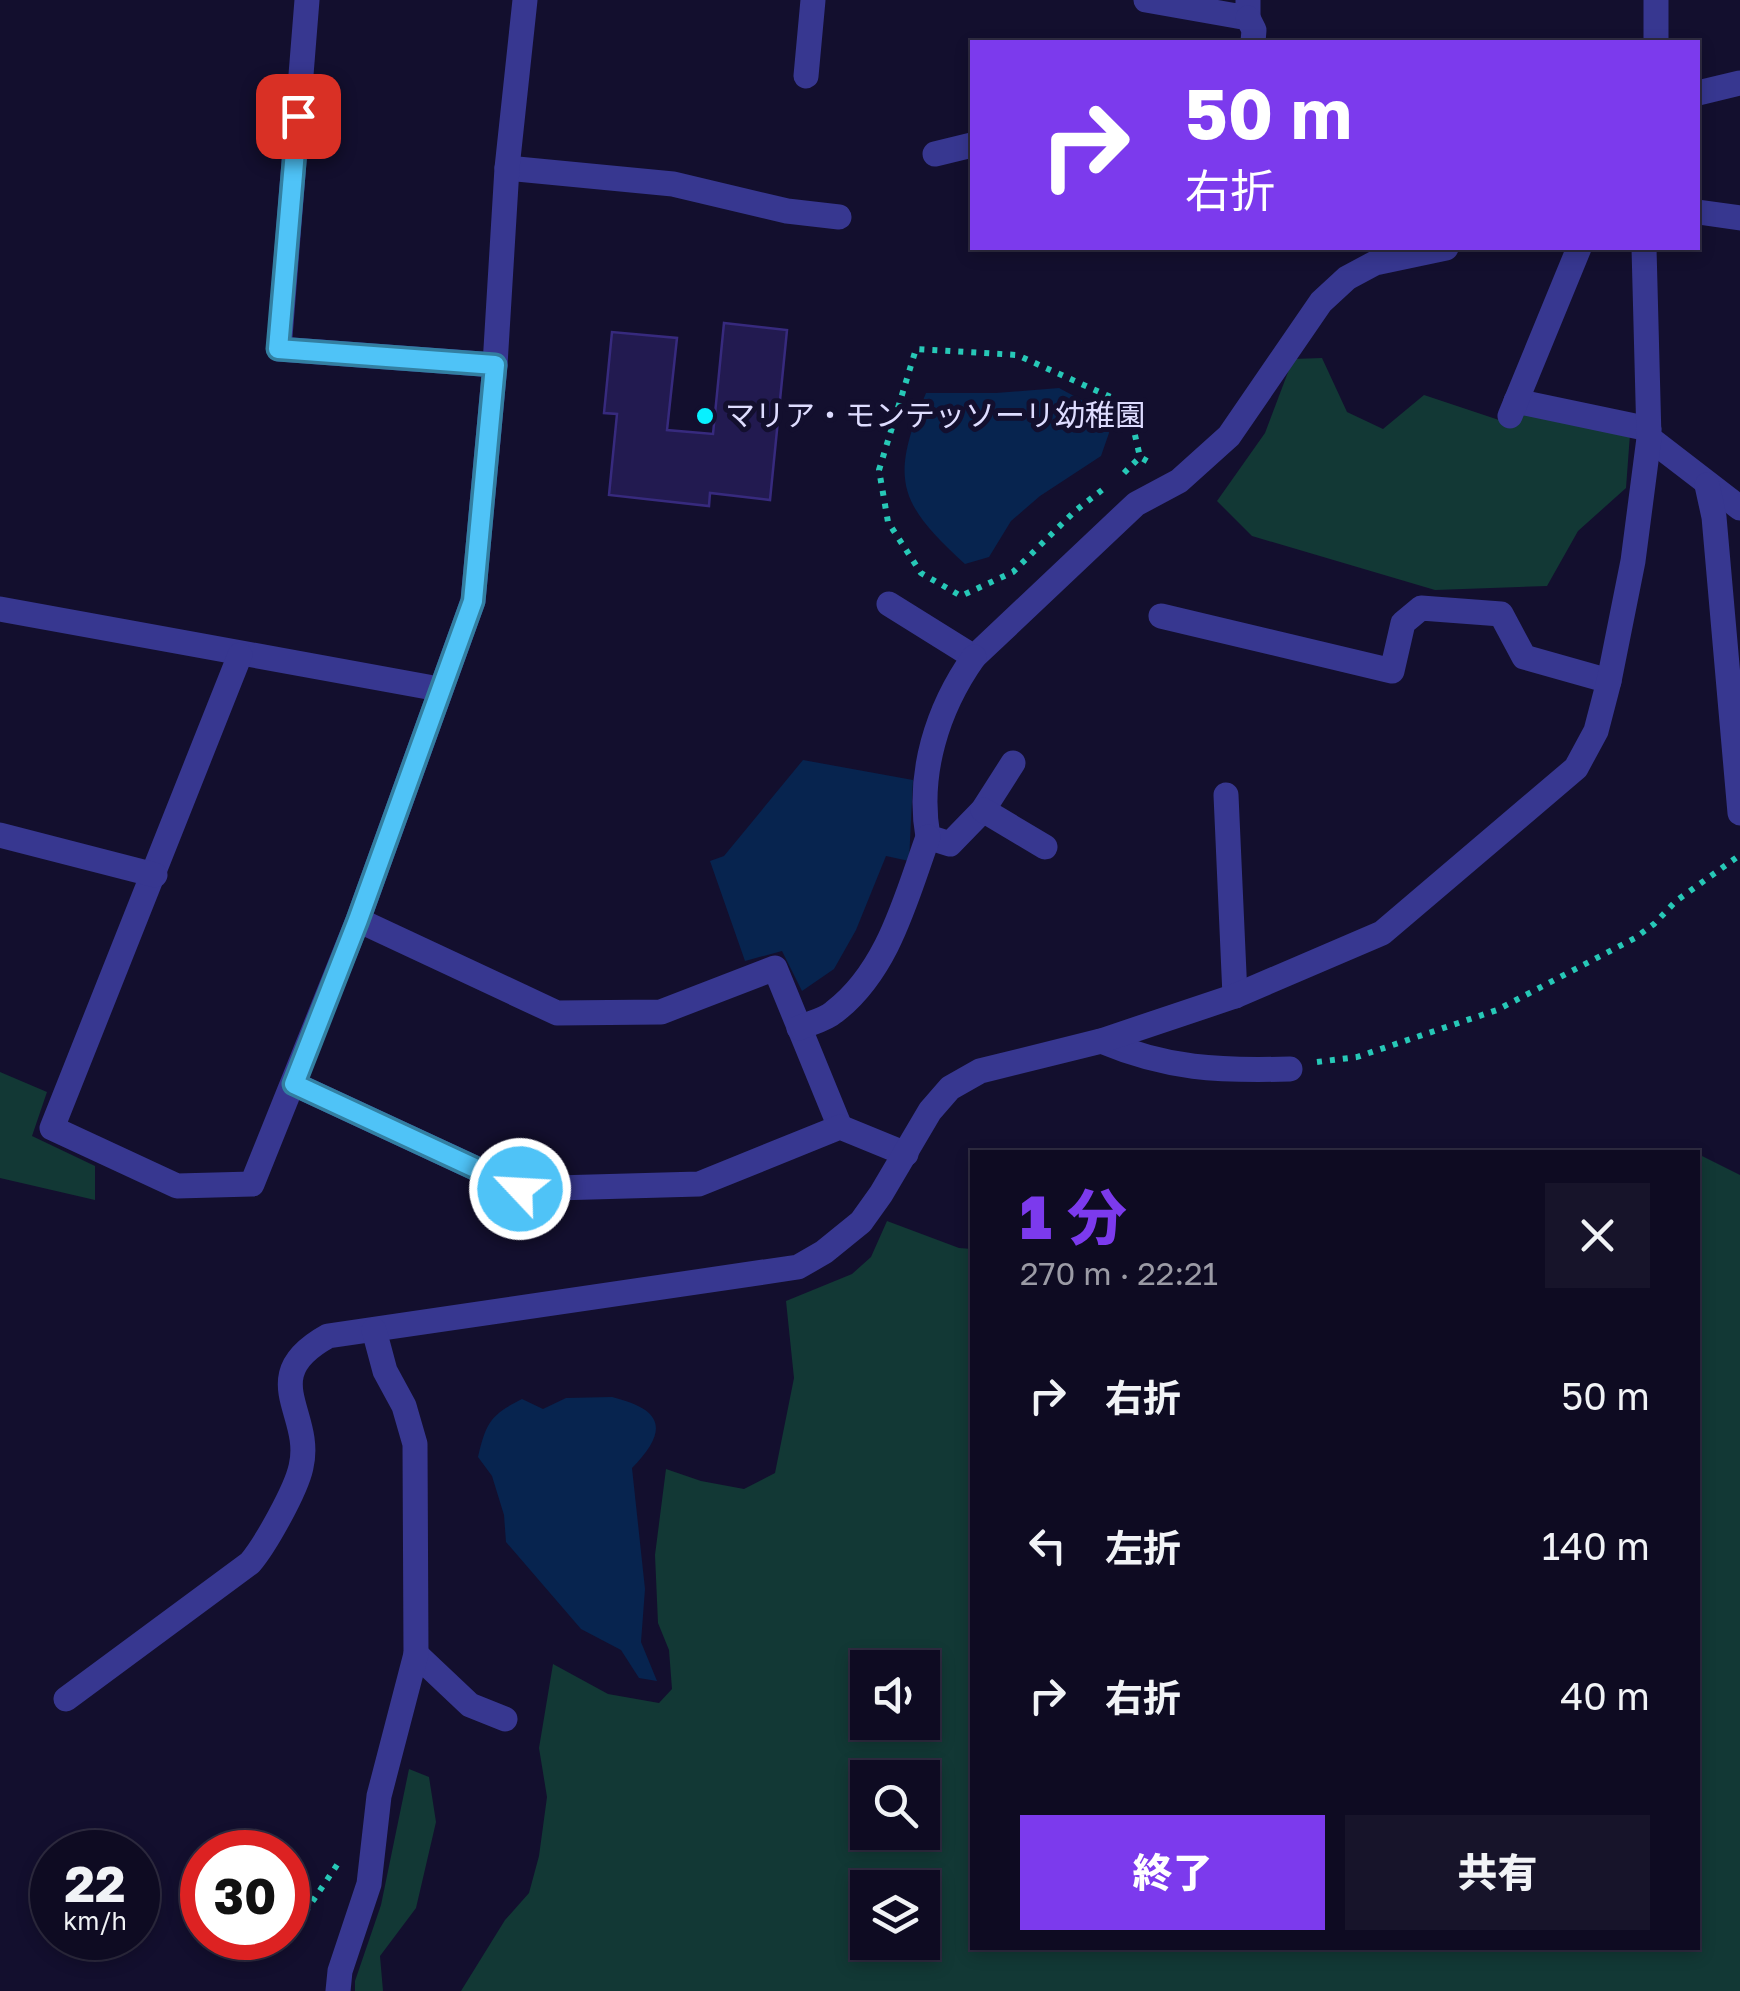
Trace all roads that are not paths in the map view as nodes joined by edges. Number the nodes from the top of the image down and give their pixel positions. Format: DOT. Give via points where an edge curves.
graph roads {
  1 [pos="307,0"];
  2 [pos="525,0"];
  3 [pos="812,0"];
  4 [pos="1146,0"];
  5 [pos="1656,0"];
  6 [pos="1250,20"];
  7 [pos="1656,40"];
  8 [pos="806,76"];
  9 [pos="1740,83"];
  10 [pos="1700,93"];
  11 [pos="970,146"];
  12 [pos="936,154"];
  13 [pos="507,168"];
  14 [pos="1700,212"];
  15 [pos="840,217"];
  16 [pos="1740,218"];
  17 [pos="1436,250"];
  18 [pos="1577,250"];
  19 [pos="1644,250"];
  20 [pos="495,365"];
  21 [pos="1649,434"];
  22 [pos="1707,485"];
  23 [pos="1740,508"];
  24 [pos="889,604"];
  25 [pos="0,608"];
  26 [pos="1160,616"];
  27 [pos="240,655"];
  28 [pos="974,657"];
  29 [pos="1608,681"];
  30 [pos="439,689"];
  31 [pos="1013,763"];
  32 [pos="1226,795"];
  33 [pos="983,810"];
  34 [pos="1740,813"];
  35 [pos="0,835"];
  36 [pos="928,837"];
  37 [pos="1045,847"];
  38 [pos="154,875"];
  39 [pos="358,920"];
  40 [pos="1235,996"];
  41 [pos="799,1028"];
  42 [pos="1101,1041"];
  43 [pos="1290,1069"];
  44 [pos="294,1084"];
  45 [pos="840,1128"];
  46 [pos="906,1154"];
  47 [pos="374,1330"];
  48 [pos="416,1654"];
  49 [pos="66,1699"];
  50 [pos="504,1719"];
  51 [pos="338,1991"];
  1 -- 20 [label="street" via="278,349"];
  2 -- 13 [label="street"];
  3 -- 8 [label="street"];
  4 -- 6 [label="street"];
  5 -- 7 [label="street"];
  9 -- 10 [label="street"];
  11 -- 12 [label="street"];
  13 -- 15 [label="street" via="673,184"];
  13 -- 20 [label="street"];
  14 -- 16 [label="street"];
  17 -- 28 [label="street" via="1374,263 1347,278 1321,302 1230,436 1124,514"];
  18 -- 21 [label="street" via="1513,408"];
  19 -- 21 [label="street"];
  20 -- 30 [label="street" via="473,601"];
  21 -- 22 [label="street"];
  21 -- 29 [label="street" via="1633,561"];
  22 -- 23 [label="street"];
  22 -- 34 [label="street"];
  24 -- 28 [label="street"];
  25 -- 27 [label="street"];
  26 -- 29 [label="street" via="1392,671 1403,622 1421,608 1501,614 1524,658"];
  27 -- 30 [label="street"];
  27 -- 38 [label="street"];
  28 -- 36 [label="street" via="941,714 925,774"];
  29 -- 40 [label="street" via="1596,731 1576,768 1397,920"];
  30 -- 39 [label="street"];
  31 -- 33 [label="street"];
  32 -- 40 [label="street"];
  33 -- 36 [label="street" via="950,844"];
  33 -- 37 [label="street"];
  35 -- 38 [label="street"];
  36 -- 41 [label="street" via="898,918 862,986 831,1015"];
  38 -- 44 [label="street" via="52,1128 178,1186 252,1184"];
  39 -- 41 [label="street" via="557,1013 661,1012 774,968"];
  39 -- 44 [label="street"];
  40 -- 42 [label="street"];
  41 -- 45 [label="street"];
  42 -- 43 [label="street" via="1181,1066"];
  42 -- 46 [label="street" via="980,1071 950,1088"];
  44 -- 45 [label="street" via="520,1189 698,1184"];
  45 -- 46 [label="street"];
  46 -- 47 [label="street" via="860,1222 798,1267"];
  47 -- 48 [label="street" via="415,1444"];
  47 -- 49 [label="street" via="328,1336 300,1357 290,1384 302,1465 250,1563"];
  48 -- 50 [label="street" via="470,1705"];
  48 -- 51 [label="street" via="380,1796 369,1884"];
}
